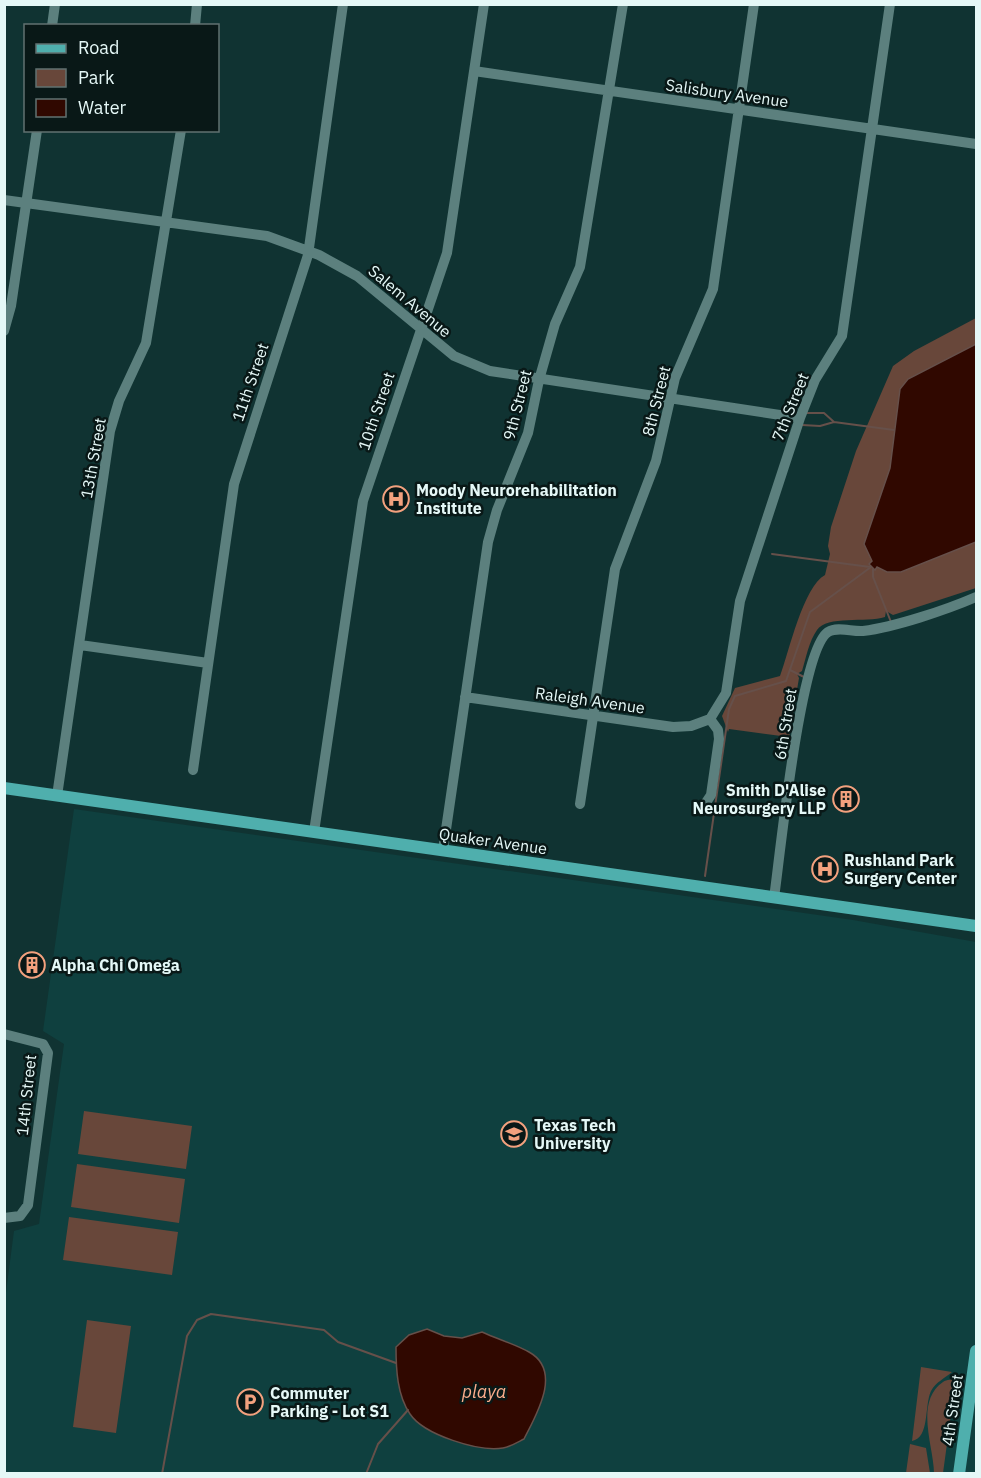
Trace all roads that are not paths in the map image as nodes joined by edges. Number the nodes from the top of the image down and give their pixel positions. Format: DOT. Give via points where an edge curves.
graph roads {
  1 [pos="55,4"];
  2 [pos="197,4"];
  3 [pos="343,4"];
  4 [pos="484,4"];
  5 [pos="623,4"];
  6 [pos="754,4"];
  7 [pos="890,4"];
  8 [pos="52,24"];
  9 [pos="195,24"];
  10 [pos="474,71"];
  11 [pos="610,91"];
  12 [pos="739,110"];
  13 [pos="872,129"];
  14 [pos="37,132"];
  15 [pos="181,132"];
  16 [pos="976,144"];
  17 [pos="4,200"];
  18 [pos="26,201"];
  19 [pos="167,221"];
  20 [pos="309,251"];
  21 [pos="420,330"];
  22 [pos="4,331"];
  23 [pos="538,380"];
  24 [pos="670,399"];
  25 [pos="800,418"];
  26 [pos="976,597"];
  27 [pos="80,645"];
  28 [pos="208,663"];
  29 [pos="465,697"];
  30 [pos="592,716"];
  31 [pos="711,719"];
  32 [pos="194,770"];
  33 [pos="4,789"];
  34 [pos="57,796"];
  35 [pos="580,804"];
  36 [pos="701,810"];
  37 [pos="314,832"];
  38 [pos="443,850"];
  39 [pos="774,898"];
  40 [pos="976,926"];
  41 [pos="4,1034"];
  42 [pos="4,1218"];
  43 [pos="976,1352"];
  44 [pos="959,1473"];
  1 -- 8 [label="street"];
  2 -- 9 [label="street"];
  3 -- 20 [label="street, 11th Street"];
  4 -- 10 [label="street, 10th Street"];
  5 -- 11 [label="street, 9th Street"];
  6 -- 12 [label="street, 8th Street"];
  7 -- 13 [label="street, 7th Street"];
  10 -- 11 [label="street, Salisbury Avenue"];
  10 -- 21 [label="street, 10th Street" via="447,253"];
  11 -- 12 [label="street, Salisbury Avenue"];
  11 -- 23 [label="street, 9th Street" via="580,267 555,324"];
  12 -- 13 [label="street, Salisbury Avenue"];
  12 -- 24 [label="street, 8th Street" via="713,289"];
  13 -- 16 [label="street, Salisbury Avenue"];
  13 -- 25 [label="street, 7th Street" via="842,336 815,380"];
  14 -- 18 [label="street"];
  15 -- 19 [label="street, 13th Street"];
  17 -- 18 [label="street, Salem Avenue"];
  18 -- 19 [label="street, Salem Avenue"];
  18 -- 22 [label="street"];
  19 -- 20 [label="street, Salem Avenue" via="267,236"];
  19 -- 27 [label="street, 13th Street" via="146,343 119,401 110,431"];
  20 -- 21 [label="street, Salem Avenue" via="357,276"];
  20 -- 28 [label="street, 11th Street" via="235,477"];
  21 -- 23 [label="street, Salem Avenue" via="454,356 476,366"];
  21 -- 37 [label="street, 10th Street" via="363,501"];
  23 -- 24 [label="street, Salem Avenue"];
  23 -- 29 [label="street, 9th Street" via="528,433 491,531"];
  24 -- 25 [label="street, Salem Avenue"];
  24 -- 30 [label="street, 8th Street" via="656,461 615,569"];
  25 -- 31 [label="street, 7th Street" via="740,601 726,693"];
  26 -- 39 [label="street, 6th Street" via="881,627 861,631 834,629 818,645 802,700"];
  27 -- 28 [label="street"];
  27 -- 34 [label="street, 13th Street"];
  28 -- 32 [label="street, 11th Street"];
  29 -- 30 [label="street, Raleigh Avenue"];
  29 -- 38 [label="street, 9th Street"];
  30 -- 31 [label="street, Raleigh Avenue" via="673,727"];
  30 -- 35 [label="street, 8th Street"];
  31 -- 36 [label="street" via="719,739 711,795"];
  33 -- 34 [label="main road, Quaker Avenue"];
  34 -- 37 [label="main road, Quaker Avenue"];
  37 -- 38 [label="main road, Quaker Avenue"];
  38 -- 39 [label="main road, Quaker Avenue"];
  39 -- 40 [label="main road, Quaker Avenue"];
  41 -- 42 [label="street, 14th Street" via="45,1045 48,1053 28,1205 20,1216"];
  43 -- 44 [label="main road, 4th Street"];
}
